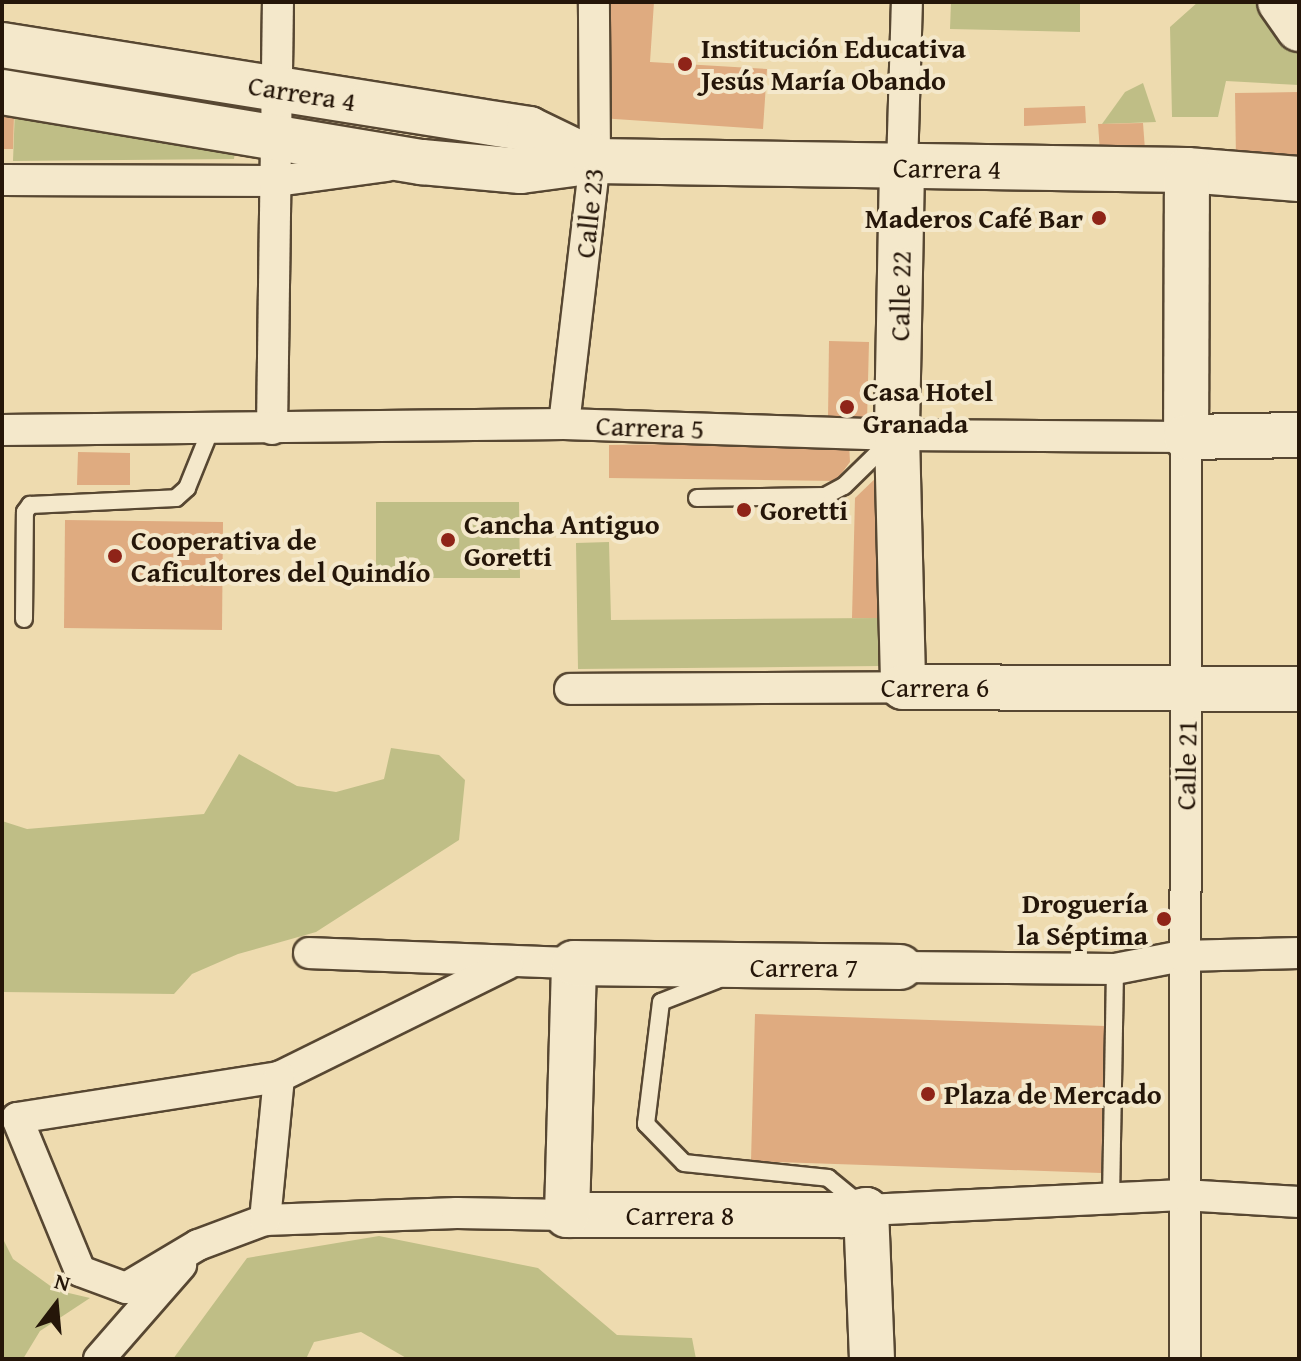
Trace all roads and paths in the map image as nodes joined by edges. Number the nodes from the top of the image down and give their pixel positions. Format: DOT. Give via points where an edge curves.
graph roads {
  1 [pos="278,2"];
  2 [pos="594,2"];
  3 [pos="907,2"];
  4 [pos="1280,2"];
  5 [pos="1299,29"];
  6 [pos="2,45"];
  7 [pos="277,89"];
  8 [pos="2,92"];
  9 [pos="278,160"];
  10 [pos="595,161"];
  11 [pos="902,168"];
  12 [pos="1187,170"];
  13 [pos="1299,179"];
  14 [pos="2,180"];
  15 [pos="564,424"];
  16 [pos="212,426"];
  17 [pos="272,429"];
  18 [pos="2,430"];
  19 [pos="897,435"];
  20 [pos="1299,435"];
  21 [pos="1186,437"];
  22 [pos="697,498"];
  23 [pos="24,619"];
  24 [pos="903,687"];
  25 [pos="1188,688"];
  26 [pos="570,689"];
  27 [pos="1299,689"];
  28 [pos="309,953"];
  29 [pos="1299,953"];
  30 [pos="1182,956"];
  31 [pos="574,963"];
  32 [pos="508,964"];
  33 [pos="748,967"];
  34 [pos="900,967"];
  35 [pos="1115,969"];
  36 [pos="279,1077"];
  37 [pos="10,1114"];
  38 [pos="1183,1195"];
  39 [pos="1111,1199"];
  40 [pos="1299,1202"];
  41 [pos="866,1210"];
  42 [pos="567,1215"];
  43 [pos="265,1220"];
  44 [pos="198,1245"];
  45 [pos="99,1359"];
  46 [pos="872,1359"];
  47 [pos="1185,1359"];
  1 -- 7 [label="street"];
  2 -- 10 [label="street, Calle 23"];
  3 -- 11 [label="street, Calle 22"];
  4 -- 5 [label="main road"];
  6 -- 7 [label="main road, Carrera 4"];
  7 -- 9 [label="street"];
  7 -- 10 [label="main road, Carrera 4" via="529,129"];
  8 -- 9 [label="main road, Carrera 4"];
  9 -- 10 [label="main road, Carrera 4" via="422,162 521,171"];
  9 -- 14 [label="street, Carrera 4"];
  9 -- 17 [label="street"];
  10 -- 11 [label="main road, Carrera 4"];
  10 -- 15 [label="street, Calle 23"];
  11 -- 12 [label="main road, Carrera 4"];
  11 -- 19 [label="main road, Calle 22"];
  12 -- 13 [label="main road, Carrera 4"];
  12 -- 21 [label="main road, Calle 21"];
  15 -- 17 [label="street, Carrera 5"];
  15 -- 19 [label="street, Carrera 5"];
  16 -- 17 [label="street, Carrera 5"];
  16 -- 18 [label="street, Carrera 5"];
  16 -- 23 [label="lane" via="187,488 176,498 30,505 25,512"];
  19 -- 21 [label="street, Carrera 5"];
  19 -- 22 [label="lane" via="844,486 825,496"];
  19 -- 24 [label="main road, Calle 22"];
  20 -- 21 [label="main road, Carrera 5"];
  21 -- 25 [label="street, Calle 21"];
  24 -- 25 [label="main road, Carrera 6"];
  24 -- 26 [label="street, Carrera 6"];
  25 -- 27 [label="main road, Carrera 6"];
  25 -- 30 [label="street, Calle 21"];
  28 -- 32 [label="street, Carrera 7"];
  29 -- 30 [label="street, Carrera 7"];
  30 -- 35 [label="street, Carrera 7"];
  30 -- 38 [label="street, Calle 21"];
  31 -- 32 [label="street, Carrera 7"];
  31 -- 33 [label="main road, Carrera 7"];
  31 -- 42 [label="main road"];
  32 -- 36 [label="street"];
  33 -- 34 [label="main road, Carrera 7"];
  33 -- 41 [label="lane" via="661,1002 646,1124 684,1163 828,1178"];
  34 -- 35 [label="street, Carrera 7"];
  35 -- 39 [label="lane"];
  36 -- 37 [label="street"];
  36 -- 43 [label="street"];
  37 -- 44 [label="street, Carrera 8" via="80,1271 126,1288"];
  38 -- 39 [label="street, Carrera 8"];
  38 -- 40 [label="street, Carrera 8"];
  38 -- 47 [label="street, Calle 21"];
  39 -- 41 [label="street, Carrera 8"];
  41 -- 42 [label="main road, Carrera 8" via="842,1215"];
  41 -- 46 [label="main road"];
  42 -- 43 [label="street, Carrera 8"];
  43 -- 44 [label="street, Carrera 8"];
  44 -- 45 [label="street"];
}
